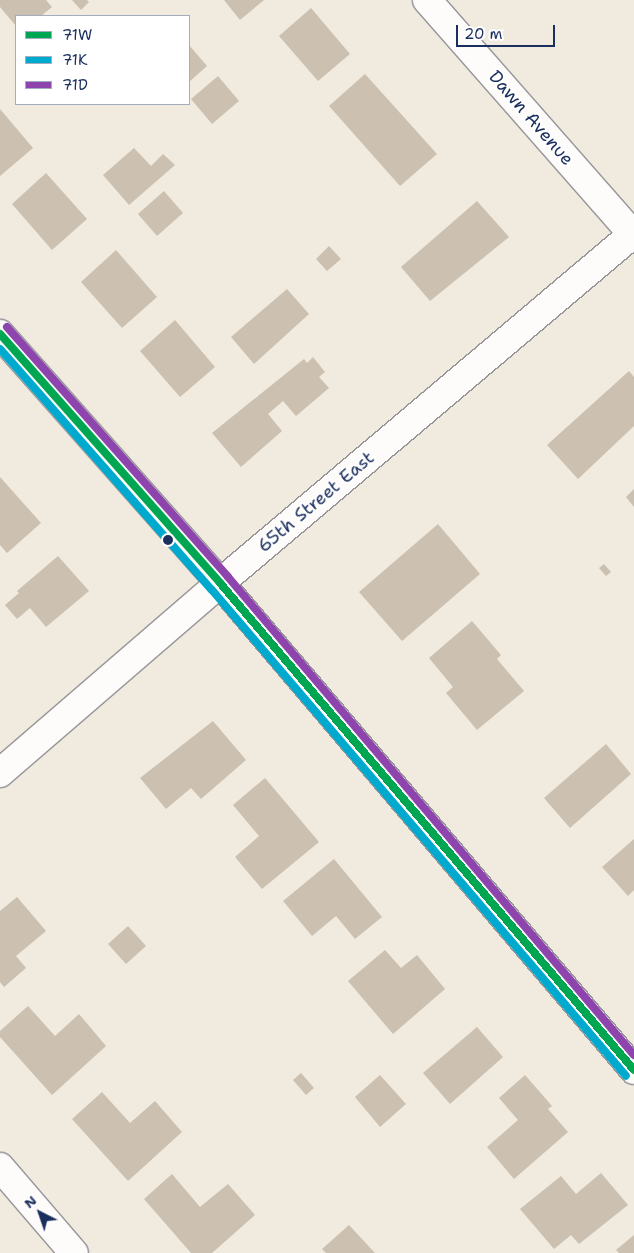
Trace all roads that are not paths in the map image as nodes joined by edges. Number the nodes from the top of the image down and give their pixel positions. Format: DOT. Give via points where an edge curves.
graph roads {
  1 [pos="427,0"];
  2 [pos="634,234"];
  3 [pos="0,334"];
  4 [pos="220,583"];
  5 [pos="0,773"];
  6 [pos="634,1070"];
  7 [pos="0,1167"];
  8 [pos="74,1253"];
  1 -- 2 [label="street, Dawn Avenue"];
  2 -- 4 [label="street, 65th Street East"];
  3 -- 4 [label="street"];
  4 -- 5 [label="street, 65th Street East"];
  4 -- 6 [label="street"];
  7 -- 8 [label="street"];
}
